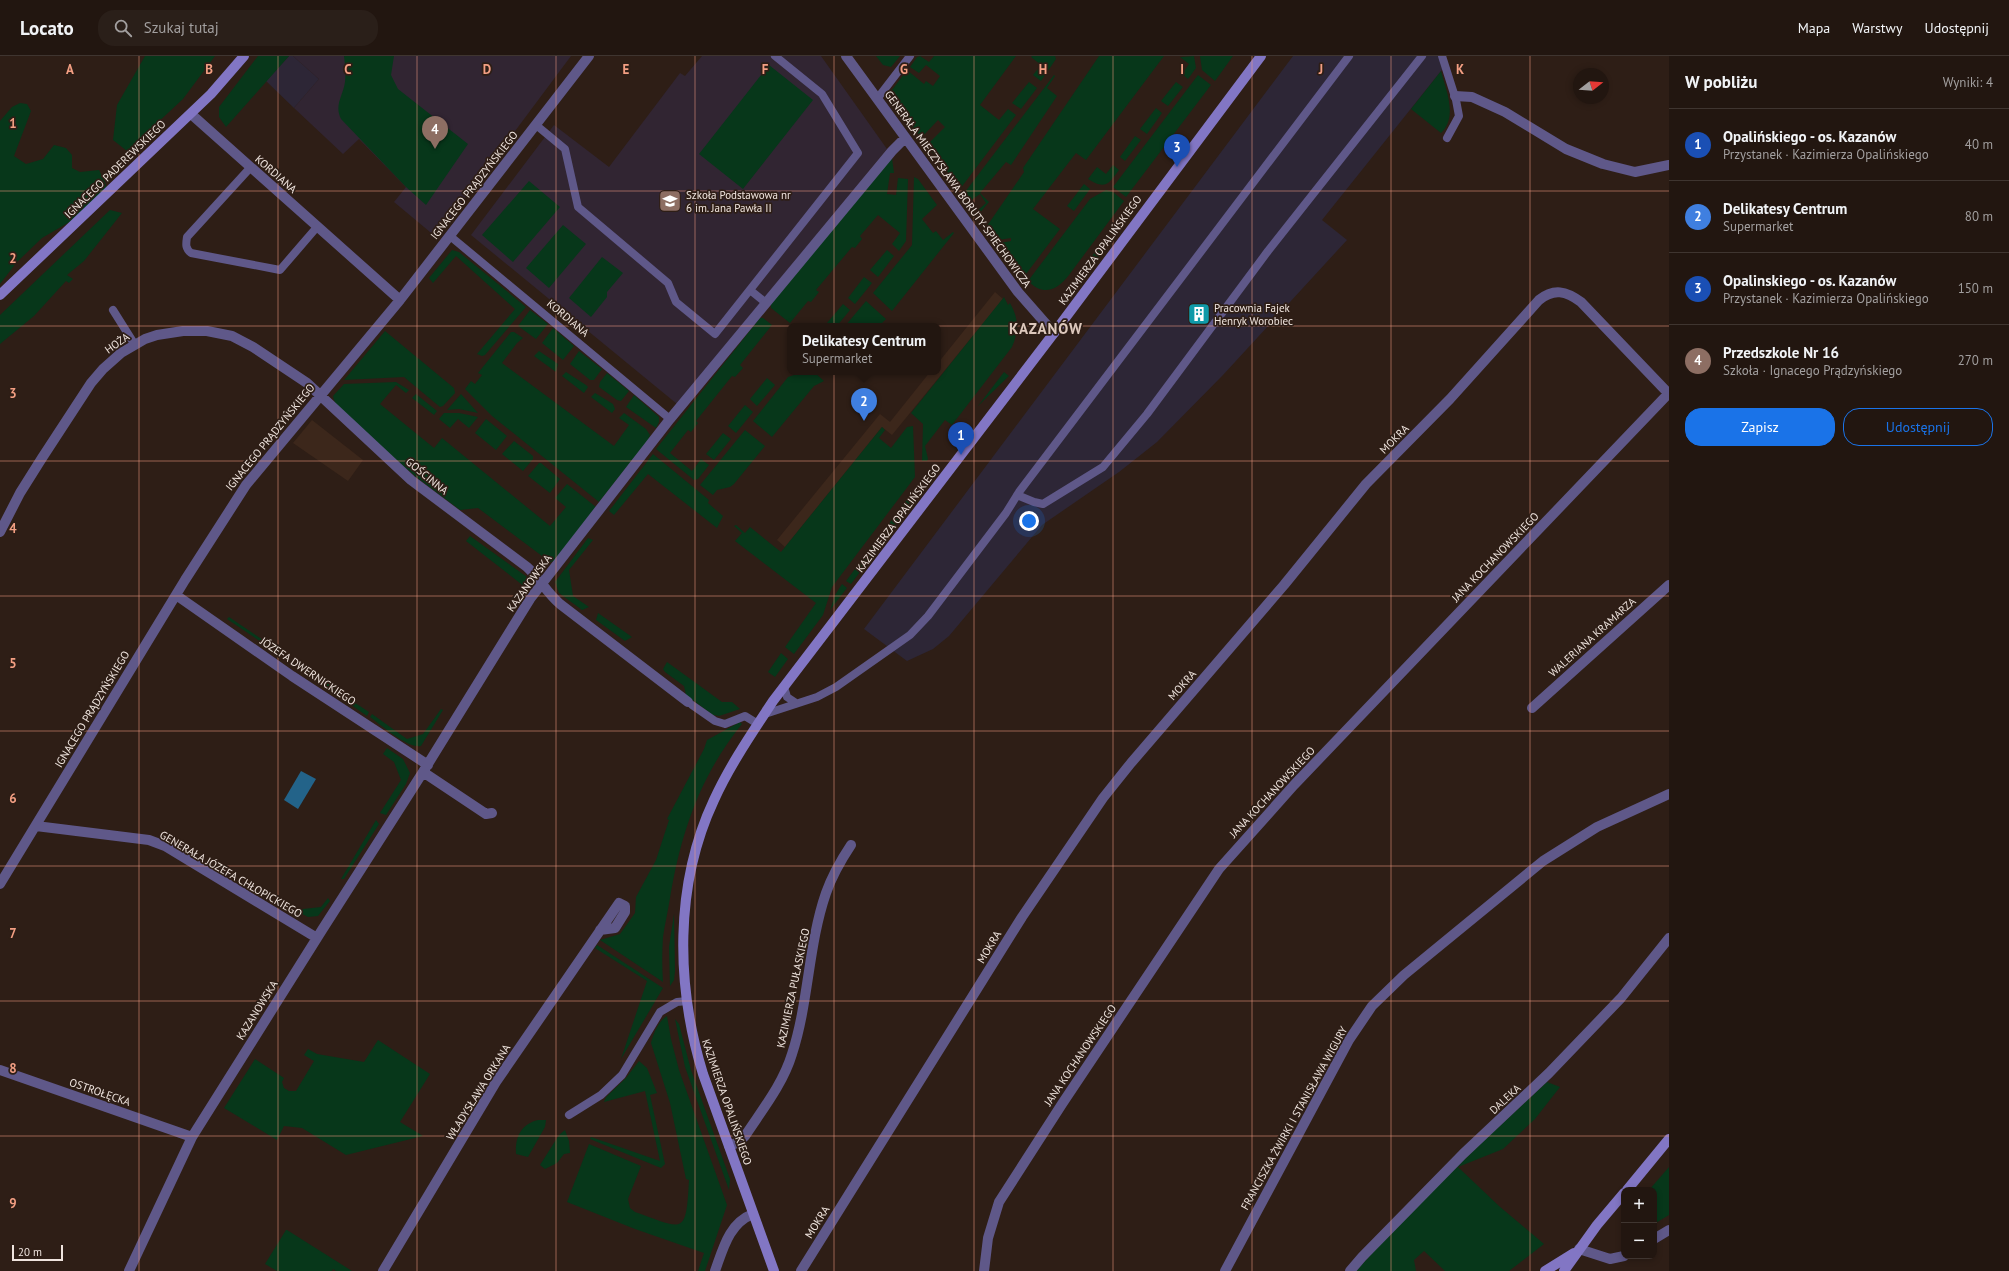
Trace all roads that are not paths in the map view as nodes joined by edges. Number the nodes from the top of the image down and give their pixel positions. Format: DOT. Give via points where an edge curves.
graph roads {
  1 [pos="244,56"];
  2 [pos="590,56"];
  3 [pos="775,56"];
  4 [pos="846,56"];
  5 [pos="910,56"];
  6 [pos="1261,56"];
  7 [pos="1350,56"];
  8 [pos="1422,56"];
  9 [pos="1442,56"];
  10 [pos="1455,96"];
  11 [pos="877,99"];
  12 [pos="191,114"];
  13 [pos="536,125"];
  14 [pos="904,138"];
  15 [pos="1447,138"];
  16 [pos="1669,165"];
  17 [pos="250,168"];
  18 [pos="317,227"];
  19 [pos="450,236"];
  20 [pos="750,290"];
  21 [pos="0,295"];
  22 [pos="400,300"];
  23 [pos="766,303"];
  24 [pos="113,310"];
  25 [pos="1054,333"];
  26 [pos="134,345"];
  27 [pos="1669,394"];
  28 [pos="319,395"];
  29 [pos="670,419"];
  30 [pos="1017,495"];
  31 [pos="0,532"];
  32 [pos="542,585"];
  33 [pos="1669,585"];
  34 [pos="176,595"];
  35 [pos="784,687"];
  36 [pos="796,703"];
  37 [pos="690,704"];
  38 [pos="1532,708"];
  39 [pos="765,714"];
  40 [pos="758,724"];
  41 [pos="426,769"];
  42 [pos="1669,794"];
  43 [pos="492,813"];
  44 [pos="36,826"];
  45 [pos="851,845"];
  46 [pos="0,884"];
  47 [pos="600,930"];
  48 [pos="317,938"];
  49 [pos="1669,938"];
  50 [pos="687,1001"];
  51 [pos="0,1070"];
  52 [pos="569,1115"];
  53 [pos="192,1137"];
  54 [pos="1669,1139"];
  55 [pos="729,1146"];
  56 [pos="1629,1187"];
  57 [pos="1621,1197"];
  58 [pos="753,1214"];
  59 [pos="1669,1230"];
  60 [pos="1657,1237"];
  61 [pos="1579,1249"];
  62 [pos="1621,1257"];
  63 [pos="129,1271"];
  64 [pos="383,1271"];
  65 [pos="715,1271"];
  66 [pos="774,1271"];
  67 [pos="801,1271"];
  68 [pos="984,1271"];
  69 [pos="1225,1271"];
  70 [pos="1350,1271"];
  71 [pos="1545,1271"];
  72 [pos="1564,1271"];
  1 -- 12 [label="street, IGNACEGO PADEREWSKIEGO"];
  2 -- 13 [label="street, IGNACEGO PRĄDZYŃSKIEGO"];
  3 -- 20 [label="lane" via="822,94 858,153"];
  4 -- 11 [label="street, GENERAŁA MIECZYSŁAWA BORUTY-SPIECHOWICZA"];
  5 -- 11 [label="lane"];
  6 -- 25 [label="street, KAZIMIERZA OPALIŃSKIEGO"];
  7 -- 30 [label="lane"];
  8 -- 30 [label="lane" via="1268,251 1147,414 1103,467 1043,504"];
  9 -- 10 [label="lane"];
  10 -- 15 [label="lane" via="1459,116"];
  10 -- 16 [label="street" via="1472,97 1506,112 1566,149 1603,164 1635,172"];
  11 -- 14 [label="street, GENERAŁA MIECZYSŁAWA BORUTY-SPIECHOWICZA"];
  12 -- 17 [label="street, KORDIANA"];
  12 -- 21 [label="street, IGNACEGO PADEREWSKIEGO"];
  13 -- 19 [label="street, IGNACEGO PRĄDZYŃSKIEGO"];
  13 -- 20 [label="lane" via="565,149 578,207 668,284 676,302 715,334"];
  14 -- 23 [label="street, KAZANOWSKA"];
  14 -- 25 [label="street, GENERAŁA MIECZYSŁAWA BORUTY-SPIECHOWICZA" via="1018,292"];
  17 -- 18 [label="street, KORDIANA"];
  17 -- 18 [label="lane" via="187,237 187,249 191,253 280,270"];
  18 -- 22 [label="street, KORDIANA"];
  19 -- 22 [label="street, IGNACEGO PRĄDZYŃSKIEGO"];
  19 -- 29 [label="lane, KORDIANA"];
  20 -- 23 [label="lane"];
  22 -- 28 [label="street, IGNACEGO PRĄDZYŃSKIEGO"];
  23 -- 29 [label="street, KAZANOWSKA"];
  24 -- 26 [label="lane"];
  25 -- 35 [label="street, KAZIMIERZA OPALIŃSKIEGO"];
  26 -- 28 [label="street, HOŻA" via="157,335 173,332 219,332 232,336 264,354 307,383"];
  26 -- 31 [label="street, HOŻA" via="121,353 91,383 20,493"];
  27 -- 67 [label="street, MOKRA" via="1573,296 1557,292 1547,294 1539,300 1450,400 1366,484 1103,798 1022,917"];
  27 -- 68 [label="street, JANA KOCHANOWSKIEGO" via="1294,785 1219,869 999,1202 988,1238"];
  28 -- 32 [label="street, GOŚCINNA" via="411,480 527,567"];
  28 -- 34 [label="street, IGNACEGO PRĄDZYŃSKIEGO" via="246,485"];
  29 -- 32 [label="street, KAZANOWSKA"];
  30 -- 36 [label="lane" via="928,616 910,635 836,688"];
  32 -- 37 [label="street, GOŚCINNA" via="552,598"];
  32 -- 41 [label="street, KAZANOWSKA" via="525,607"];
  33 -- 38 [label="street, WALERIANA KRAMARZA"];
  34 -- 41 [label="street, JÓZEFA DWERNICKIEGO"];
  34 -- 44 [label="street, IGNACEGO PRĄDZYŃSKIEGO"];
  35 -- 36 [label="lane" via="787,697"];
  35 -- 39 [label="street, KAZIMIERZA OPALIŃSKIEGO"];
  36 -- 39 [label="lane"];
  37 -- 40 [label="lane" via="715,721 725,724 744,716"];
  39 -- 40 [label="street, KAZIMIERZA OPALIŃSKIEGO"];
  40 -- 50 [label="street, KAZIMIERZA OPALIŃSKIEGO" via="713,801 694,854 685,913 684,962"];
  41 -- 43 [label="street" via="486,814"];
  41 -- 48 [label="street, KAZANOWSKA"];
  42 -- 69 [label="street, FRANCISZKA ŻWIRKI I STANISŁAWA WIGURY" via="1598,828 1543,861 1404,974 1372,1006 1349,1040"];
  44 -- 46 [label="street, IGNACEGO PRĄDZYŃSKIEGO"];
  44 -- 48 [label="street, GENERAŁA JÓZEFA CHŁOPICKIEGO" via="149,840 165,846"];
  45 -- 55 [label="street, KAZIMIERZA PUŁASKIEGO" via="838,864 826,894 792,1054 780,1082 745,1136"];
  47 -- 64 [label="street, WŁADYSŁAWA ORKANA" via="496,1082"];
  48 -- 53 [label="street, KAZANOWSKA"];
  49 -- 70 [label="street, DALEKA" via="1621,998 1549,1073 1463,1154"];
  50 -- 52 [label="lane" via="677,1002 660,1012 622,1075 601,1095"];
  50 -- 55 [label="street, KAZIMIERZA OPALIŃSKIEGO" via="695,1049"];
  51 -- 53 [label="street, OSTROŁĘCKA"];
  53 -- 63 [label="street, KAZANOWSKA"];
  54 -- 56 [label="street"];
  55 -- 58 [label="street, KAZIMIERZA OPALIŃSKIEGO"];
  57 -- 61 [label="street"];
  58 -- 65 [label="street" via="745,1217 732,1230"];
  58 -- 66 [label="street, KAZIMIERZA OPALIŃSKIEGO"];
  59 -- 60 [label="street"];
  61 -- 62 [label="street" via="1610,1259"];
  61 -- 71 [label="street"];
  61 -- 72 [label="street"];
}
